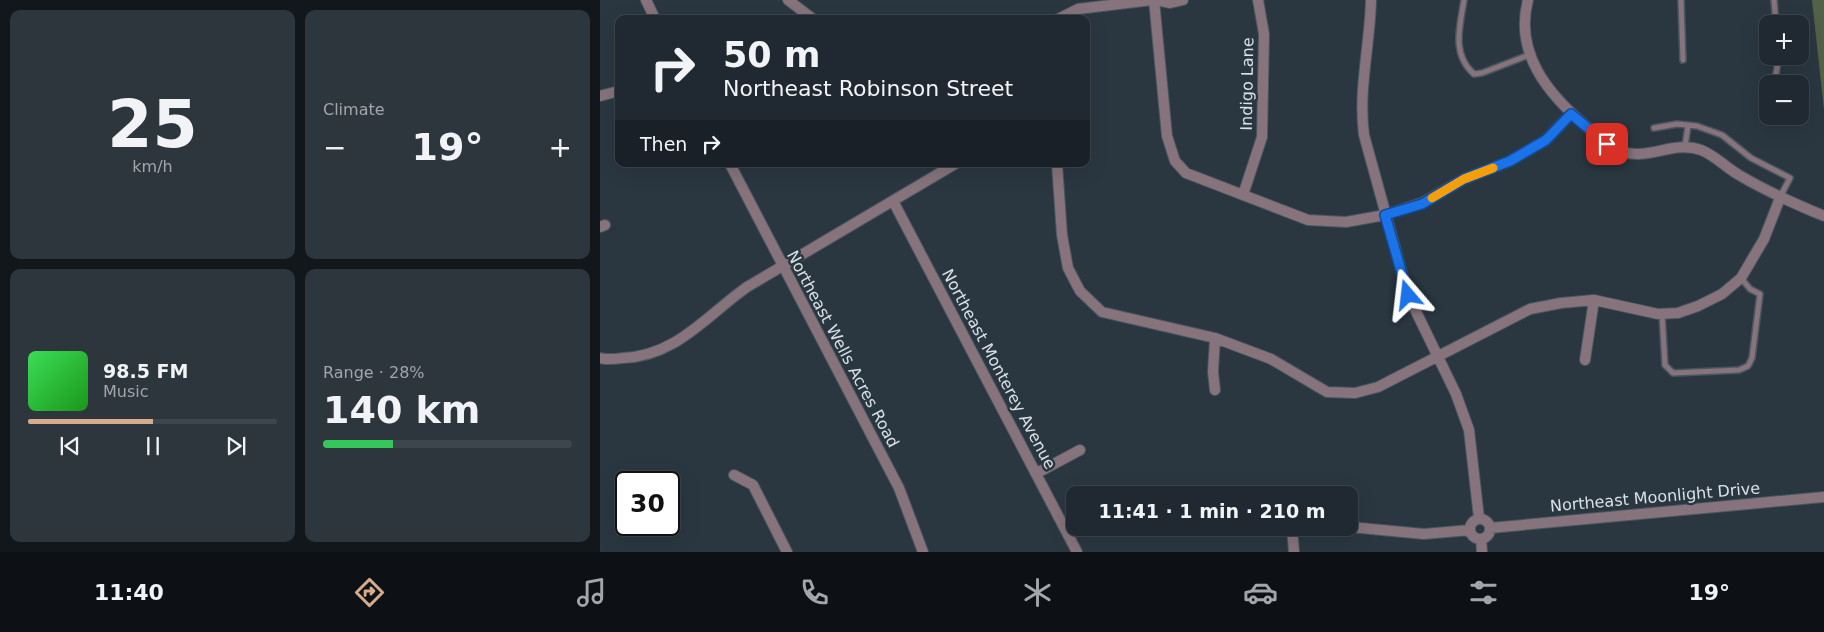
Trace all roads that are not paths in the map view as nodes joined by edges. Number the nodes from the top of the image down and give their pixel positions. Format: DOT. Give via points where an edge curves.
graph roads {
  1 [pos="646,0"];
  2 [pos="788,0"];
  3 [pos="1154,0"];
  4 [pos="1182,0"];
  5 [pos="1258,0"];
  6 [pos="1372,0"];
  7 [pos="1464,0"];
  8 [pos="1528,0"];
  9 [pos="1681,0"];
  10 [pos="1774,0"];
  11 [pos="653,15"];
  12 [pos="808,15"];
  13 [pos="1066,15"];
  14 [pos="1775,15"];
  15 [pos="1529,55"];
  16 [pos="1683,60"];
  17 [pos="615,92"];
  18 [pos="600,96"];
  19 [pos="1571,114"];
  20 [pos="1688,126"];
  21 [pos="1654,128"];
  22 [pos="1686,146"];
  23 [pos="732,167"];
  24 [pos="950,167"];
  25 [pos="1056,167"];
  26 [pos="1242,196"];
  27 [pos="1780,198"];
  28 [pos="893,201"];
  29 [pos="1385,215"];
  30 [pos="1824,216"];
  31 [pos="782,265"];
  32 [pos="1741,278"];
  33 [pos="1594,300"];
  34 [pos="1662,314"];
  35 [pos="1215,338"];
  36 [pos="1437,357"];
  37 [pos="600,358"];
  38 [pos="1585,360"];
  39 [pos="1215,390"];
  40 [pos="1080,450"];
  41 [pos="1037,473"];
  42 [pos="734,475"];
  43 [pos="1824,496"];
  44 [pos="1479,518"];
  45 [pos="1358,528"];
  46 [pos="1490,528"];
  47 [pos="1470,530"];
  48 [pos="1293,536"];
  49 [pos="1481,539"];
  50 [pos="787,552"];
  51 [pos="923,552"];
  52 [pos="1077,552"];
  53 [pos="1294,552"];
  54 [pos="1482,552"];
  1 -- 11 [label="street"];
  2 -- 12 [label="street"];
  3 -- 4 [label="street" via="1170,3"];
  3 -- 13 [label="street" via="1078,9"];
  3 -- 26 [label="street" via="1167,136 1175,161 1186,173"];
  5 -- 26 [label="street, Indigo Lane" via="1264,34 1262,137"];
  6 -- 29 [label="street" via="1361,110 1364,135"];
  7 -- 15 [label="lane" via="1459,49 1467,68 1474,74 1482,74"];
  8 -- 15 [label="street" via="1525,33"];
  9 -- 16 [label="lane"];
  10 -- 14 [label="lane"];
  15 -- 19 [label="street" via="1551,94"];
  17 -- 18 [label="street"];
  19 -- 22 [label="street" via="1607,144 1623,152 1638,154"];
  19 -- 29 [label="street" via="1546,140 1510,161 1464,179 1422,204"];
  20 -- 21 [label="lane" via="1677,124"];
  20 -- 22 [label="lane"];
  20 -- 27 [label="lane" via="1722,135 1751,158 1790,178"];
  22 -- 27 [label="street" via="1714,155 1736,174"];
  23 -- 31 [label="street, Northeast Wells Acres Road"];
  24 -- 28 [label="street"];
  25 -- 35 [label="street" via="1063,243 1068,268 1080,291 1102,312"];
  26 -- 29 [label="street" via="1308,220 1346,222"];
  27 -- 30 [label="street"];
  27 -- 32 [label="street" via="1764,240"];
  28 -- 31 [label="street"];
  28 -- 41 [label="street, Northeast Monterey Avenue"];
  29 -- 36 [label="street" via="1408,295"];
  31 -- 37 [label="street" via="727,301 684,339 659,352 631,358"];
  31 -- 51 [label="street, Northeast Wells Acres Road" via="899,488"];
  32 -- 34 [label="street" via="1722,294 1698,306"];
  32 -- 34 [label="lane" via="1760,294 1752,358 1748,366 1739,370 1673,373 1665,365"];
  33 -- 34 [label="street"];
  33 -- 36 [label="street" via="1530,308"];
  33 -- 38 [label="street"];
  35 -- 36 [label="street" via="1270,358 1327,392 1355,393 1378,387"];
  35 -- 39 [label="street"];
  36 -- 44 [label="street" via="1456,394 1468,430"];
  40 -- 41 [label="street"];
  41 -- 52 [label="street, Northeast Monterey Avenue"];
  42 -- 50 [label="street" via="754,485"];
  43 -- 46 [label="street, Northeast Moonlight Drive"];
  44 -- 46 [label="street" via="1488,522"];
  44 -- 47 [label="street" via="1473,521"];
  45 -- 47 [label="street" via="1413,533"];
  46 -- 49 [label="street" via="1487,536"];
  47 -- 49 [label="street" via="1472,536"];
  48 -- 53 [label="street"];
  49 -- 54 [label="street"];
}
